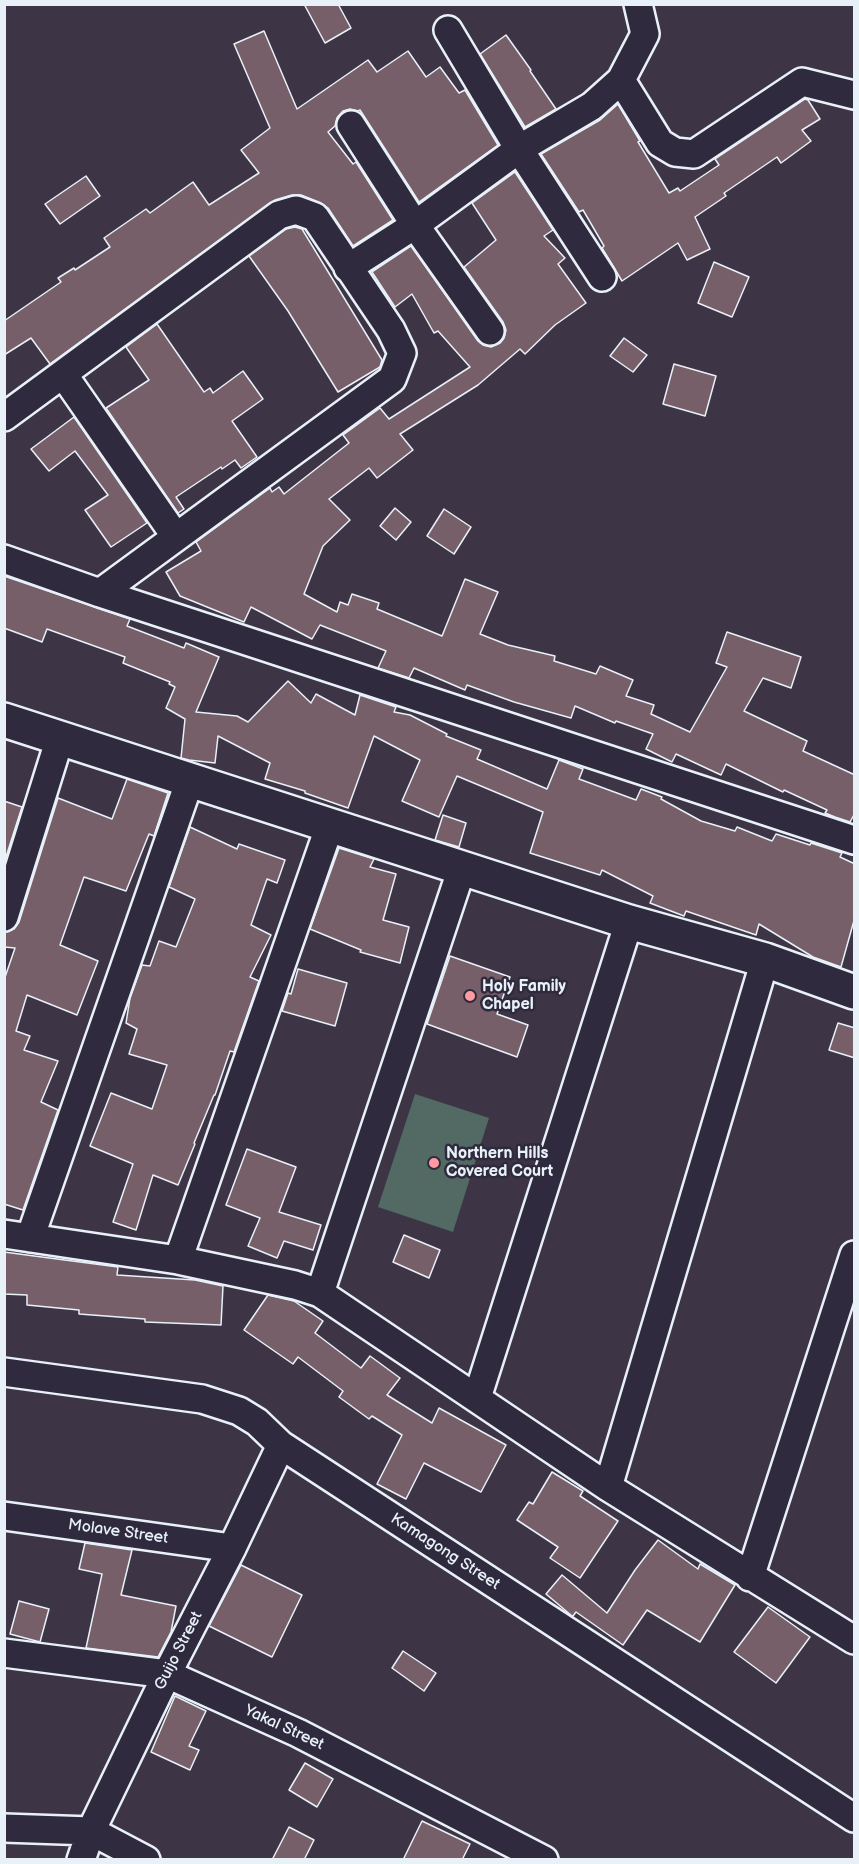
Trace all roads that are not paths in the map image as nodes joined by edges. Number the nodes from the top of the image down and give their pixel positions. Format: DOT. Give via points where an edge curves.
graph roads {
  1 [pos="638,4"];
  2 [pos="448,30"];
  3 [pos="621,80"];
  4 [pos="855,94"];
  5 [pos="351,125"];
  6 [pos="519,149"];
  7 [pos="415,225"];
  8 [pos="348,268"];
  9 [pos="602,277"];
  10 [pos="490,331"];
  11 [pos="63,374"];
  12 [pos="4,417"];
  13 [pos="176,537"];
  14 [pos="4,559"];
  15 [pos="100,593"];
  16 [pos="4,720"];
  17 [pos="60,738"];
  18 [pos="190,780"];
  19 [pos="330,825"];
  20 [pos="855,840"];
  21 [pos="462,867"];
  22 [pos="4,917"];
  23 [pos="629,922"];
  24 [pos="765,960"];
  25 [pos="855,992"];
  26 [pos="17,1236"];
  27 [pos="855,1255"];
  28 [pos="178,1260"];
  29 [pos="320,1293"];
  30 [pos="4,1372"];
  31 [pos="477,1398"];
  32 [pos="281,1445"];
  33 [pos="608,1487"];
  34 [pos="4,1516"];
  35 [pos="232,1548"];
  36 [pos="750,1576"];
  37 [pos="855,1641"];
  38 [pos="4,1653"];
  39 [pos="166,1674"];
  40 [pos="855,1818"];
  41 [pos="4,1828"];
  42 [pos="91,1832"];
  43 [pos="81,1860"];
  44 [pos="146,1860"];
  45 [pos="544,1860"];
  1 -- 3 [label="street" via="645,34"];
  2 -- 6 [label="street"];
  3 -- 4 [label="street" via="660,143 675,152 694,154 802,82"];
  3 -- 6 [label="street" via="592,106"];
  5 -- 7 [label="street"];
  6 -- 7 [label="street"];
  6 -- 9 [label="street"];
  7 -- 8 [label="street"];
  7 -- 10 [label="street"];
  8 -- 11 [label="street" via="315,217 296,210 279,215"];
  8 -- 13 [label="street" via="391,330 402,353 392,380"];
  11 -- 12 [label="street"];
  11 -- 13 [label="street"];
  13 -- 15 [label="street"];
  14 -- 15 [label="street"];
  15 -- 20 [label="street"];
  16 -- 17 [label="street"];
  17 -- 18 [label="street"];
  17 -- 22 [label="street"];
  18 -- 19 [label="street"];
  18 -- 26 [label="street"];
  19 -- 21 [label="street"];
  19 -- 28 [label="street"];
  21 -- 23 [label="street"];
  21 -- 29 [label="street"];
  23 -- 24 [label="street"];
  23 -- 31 [label="street"];
  24 -- 25 [label="street"];
  24 -- 33 [label="street"];
  26 -- 28 [label="street"];
  27 -- 36 [label="street"];
  28 -- 29 [label="street"];
  29 -- 31 [label="street"];
  30 -- 32 [label="street, Kamagong Street" via="202,1399 239,1411"];
  31 -- 33 [label="street"];
  32 -- 35 [label="street, Guijo Street"];
  32 -- 40 [label="street, Kamagong Street"];
  33 -- 36 [label="street"];
  34 -- 35 [label="street, Molave Street"];
  35 -- 39 [label="street, Guijo Street"];
  36 -- 37 [label="street"];
  38 -- 39 [label="street, Yakal Street"];
  39 -- 42 [label="street, Guijo Street"];
  39 -- 45 [label="street, Yakal Street" via="298,1733"];
  41 -- 42 [label="street"];
  42 -- 43 [label="street, Guijo Street"];
  42 -- 44 [label="street"];
}
